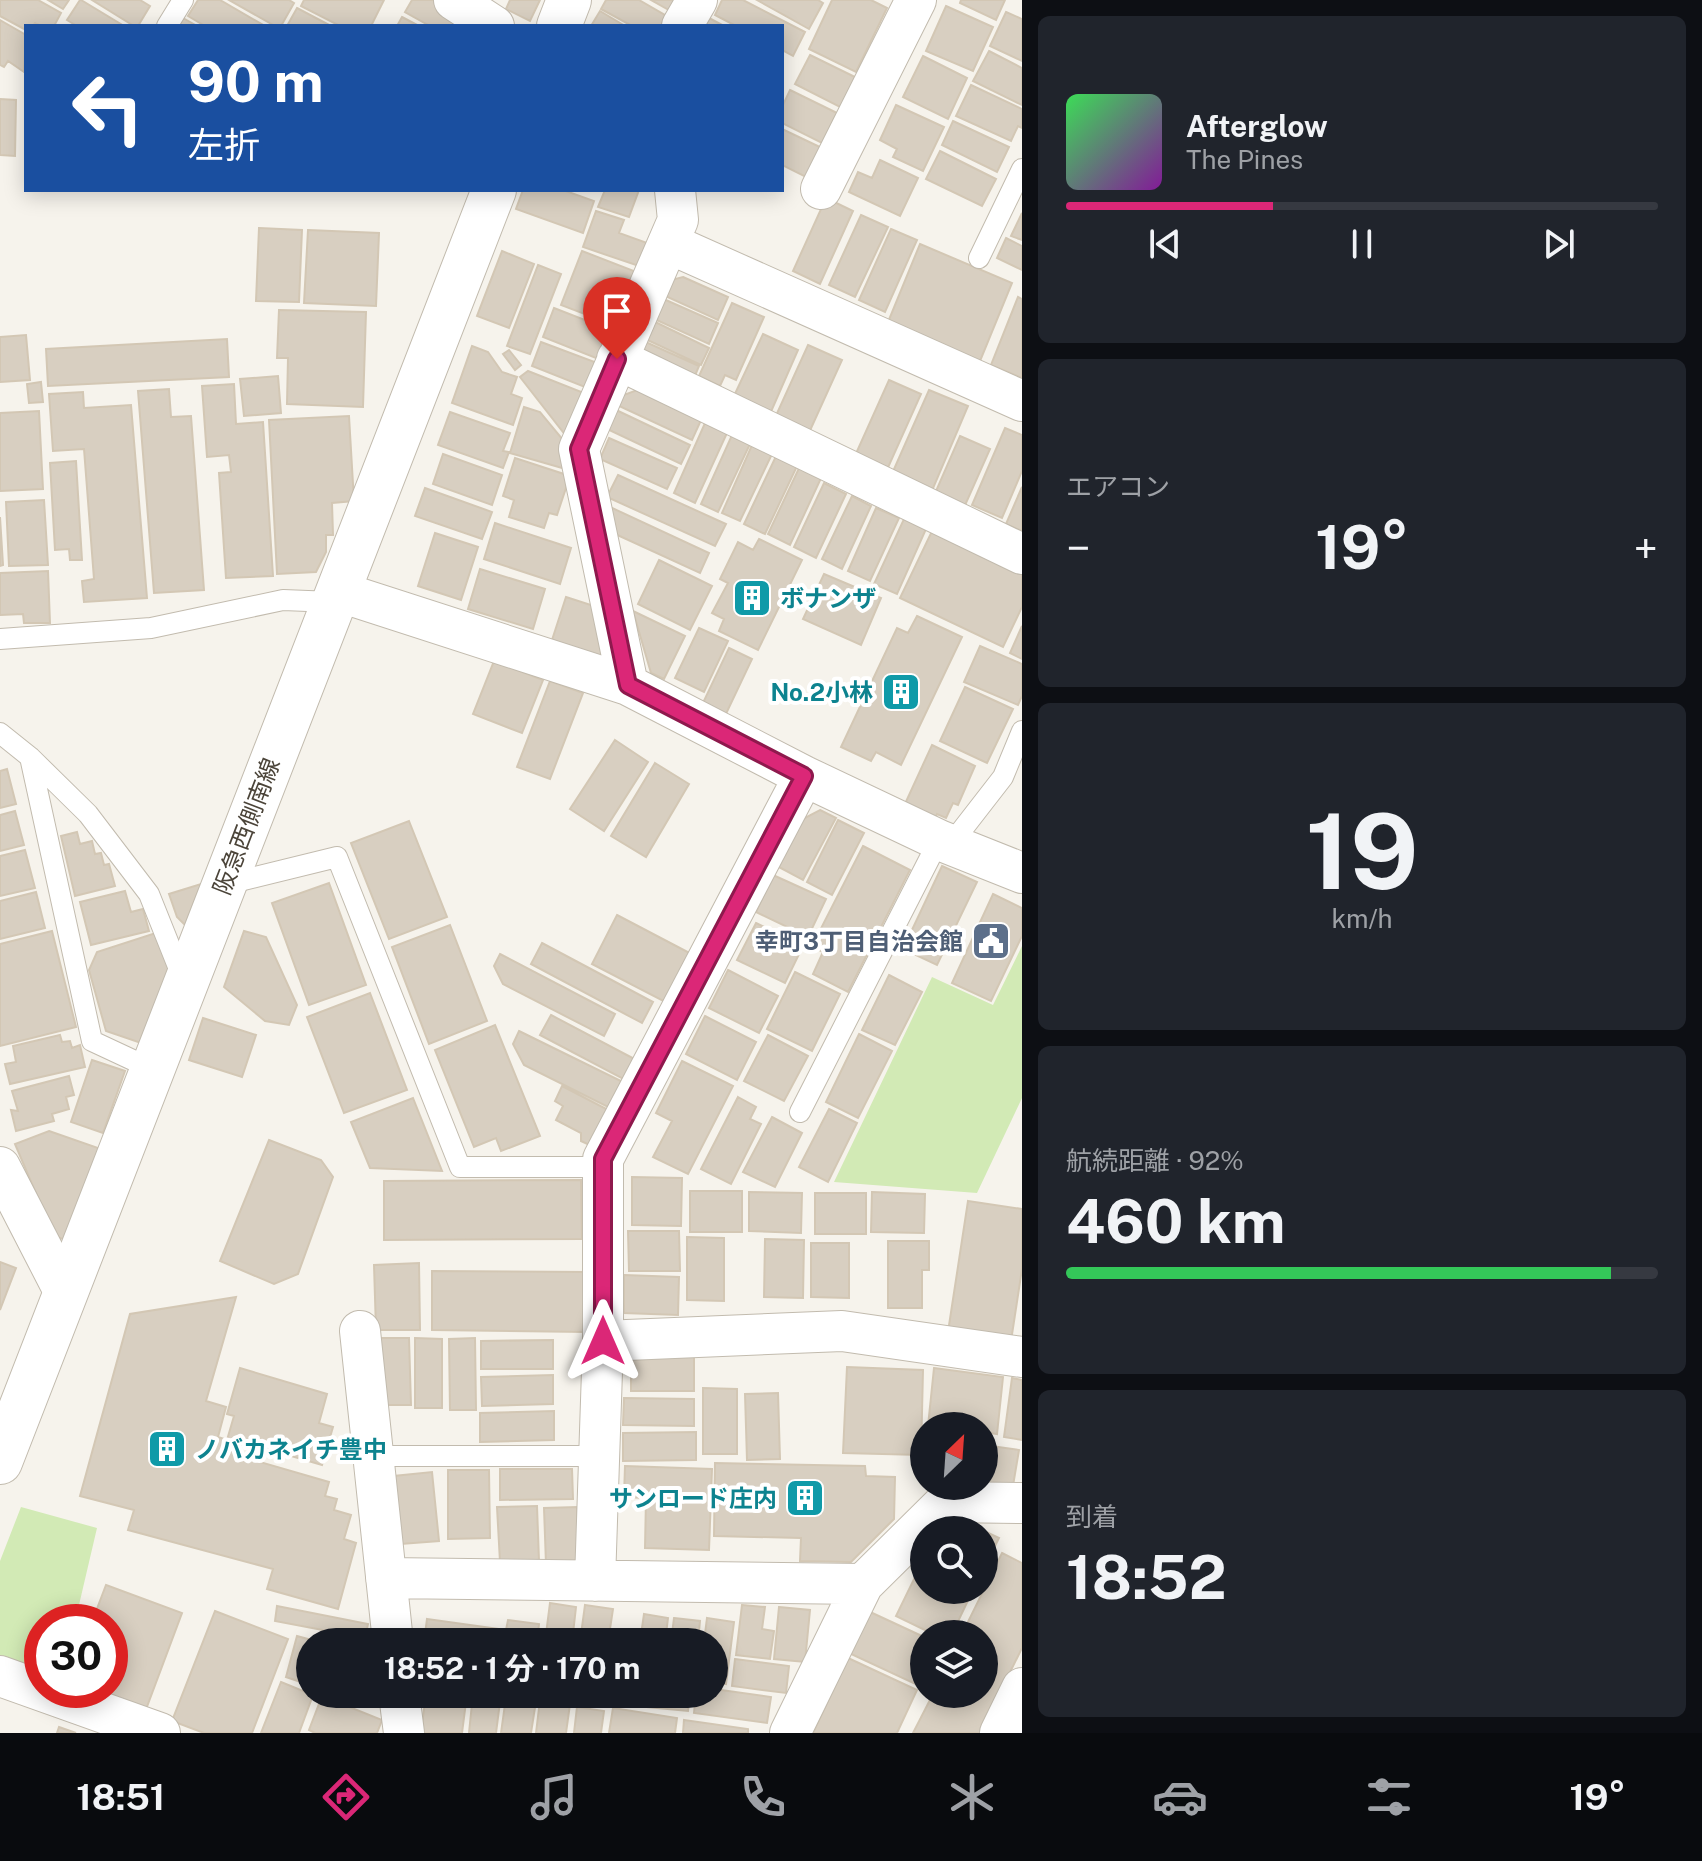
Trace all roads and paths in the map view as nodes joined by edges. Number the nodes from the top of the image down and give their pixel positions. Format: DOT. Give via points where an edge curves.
graph roads {
  1 [pos="183,0"];
  2 [pos="454,0"];
  3 [pos="569,0"];
  4 [pos="697,0"];
  5 [pos="916,0"];
  6 [pos="168,24"];
  7 [pos="491,24"];
  8 [pos="560,24"];
  9 [pos="683,24"];
  10 [pos="1022,169"];
  11 [pos="821,189"];
  12 [pos="493,192"];
  13 [pos="675,192"];
  14 [pos="668,243"];
  15 [pos="979,258"];
  16 [pos="617,359"];
  17 [pos="1022,401"];
  18 [pos="1022,554"];
  19 [pos="335,596"];
  20 [pos="0,639"];
  21 [pos="628,685"];
  22 [pos="1022,731"];
  23 [pos="0,733"];
  24 [pos="30,757"];
  25 [pos="804,776"];
  26 [pos="945,842"];
  27 [pos="1022,873"];
  28 [pos="223,885"];
  29 [pos="185,984"];
  30 [pos="152,1069"];
  31 [pos="800,1112"];
  32 [pos="0,1167"];
  33 [pos="604,1167"];
  34 [pos="65,1293"];
  35 [pos="360,1331"];
  36 [pos="603,1341"];
  37 [pos="1022,1357"];
  38 [pos="374,1456"];
  39 [pos="599,1456"];
  40 [pos="0,1462"];
  41 [pos="1022,1503"];
  42 [pos="386,1578"];
  43 [pos="595,1581"];
  44 [pos="863,1584"];
  45 [pos="391,1628"];
  46 [pos="0,1676"];
  47 [pos="1022,1688"];
  48 [pos="401,1708"];
  49 [pos="160,1733"];
  50 [pos="404,1733"];
  51 [pos="790,1733"];
  52 [pos="1000,1733"];
  1 -- 6 [label="lane"];
  2 -- 7 [label="street"];
  3 -- 8 [label="street"];
  4 -- 9 [label="street"];
  5 -- 11 [label="street"];
  10 -- 15 [label="lane"];
  12 -- 19 [label="street, 阪急西側南線"];
  13 -- 14 [label="street" via="678,220"];
  14 -- 16 [label="street"];
  14 -- 17 [label="street"];
  16 -- 18 [label="street"];
  16 -- 21 [label="street" via="579,449"];
  19 -- 20 [label="lane" via="283,600 151,628"];
  19 -- 21 [label="street"];
  19 -- 28 [label="street, 阪急西側南線"];
  21 -- 25 [label="street"];
  22 -- 26 [label="lane" via="1003,777"];
  23 -- 24 [label="lane"];
  24 -- 29 [label="lane" via="88,814 149,894"];
  24 -- 30 [label="lane" via="92,1041"];
  25 -- 26 [label="street"];
  25 -- 33 [label="street" via="603,1159"];
  26 -- 27 [label="street"];
  26 -- 31 [label="lane"];
  28 -- 29 [label="street, 阪急西側南線"];
  28 -- 33 [label="lane" via="337,857 460,1167"];
  29 -- 30 [label="street, 阪急西側南線"];
  30 -- 34 [label="street, 阪急西側南線"];
  32 -- 34 [label="street"];
  33 -- 36 [label="street"];
  34 -- 40 [label="street, 阪急西側南線"];
  35 -- 38 [label="street"];
  36 -- 37 [label="street" via="842,1331"];
  36 -- 39 [label="street"];
  38 -- 39 [label="lane"];
  38 -- 42 [label="street"];
  39 -- 43 [label="street"];
  41 -- 44 [label="street" via="946,1502"];
  42 -- 43 [label="street"];
  42 -- 45 [label="street"];
  43 -- 44 [label="street"];
  44 -- 51 [label="street"];
  46 -- 49 [label="street"];
  47 -- 52 [label="street"];
  48 -- 50 [label="street"];
}
